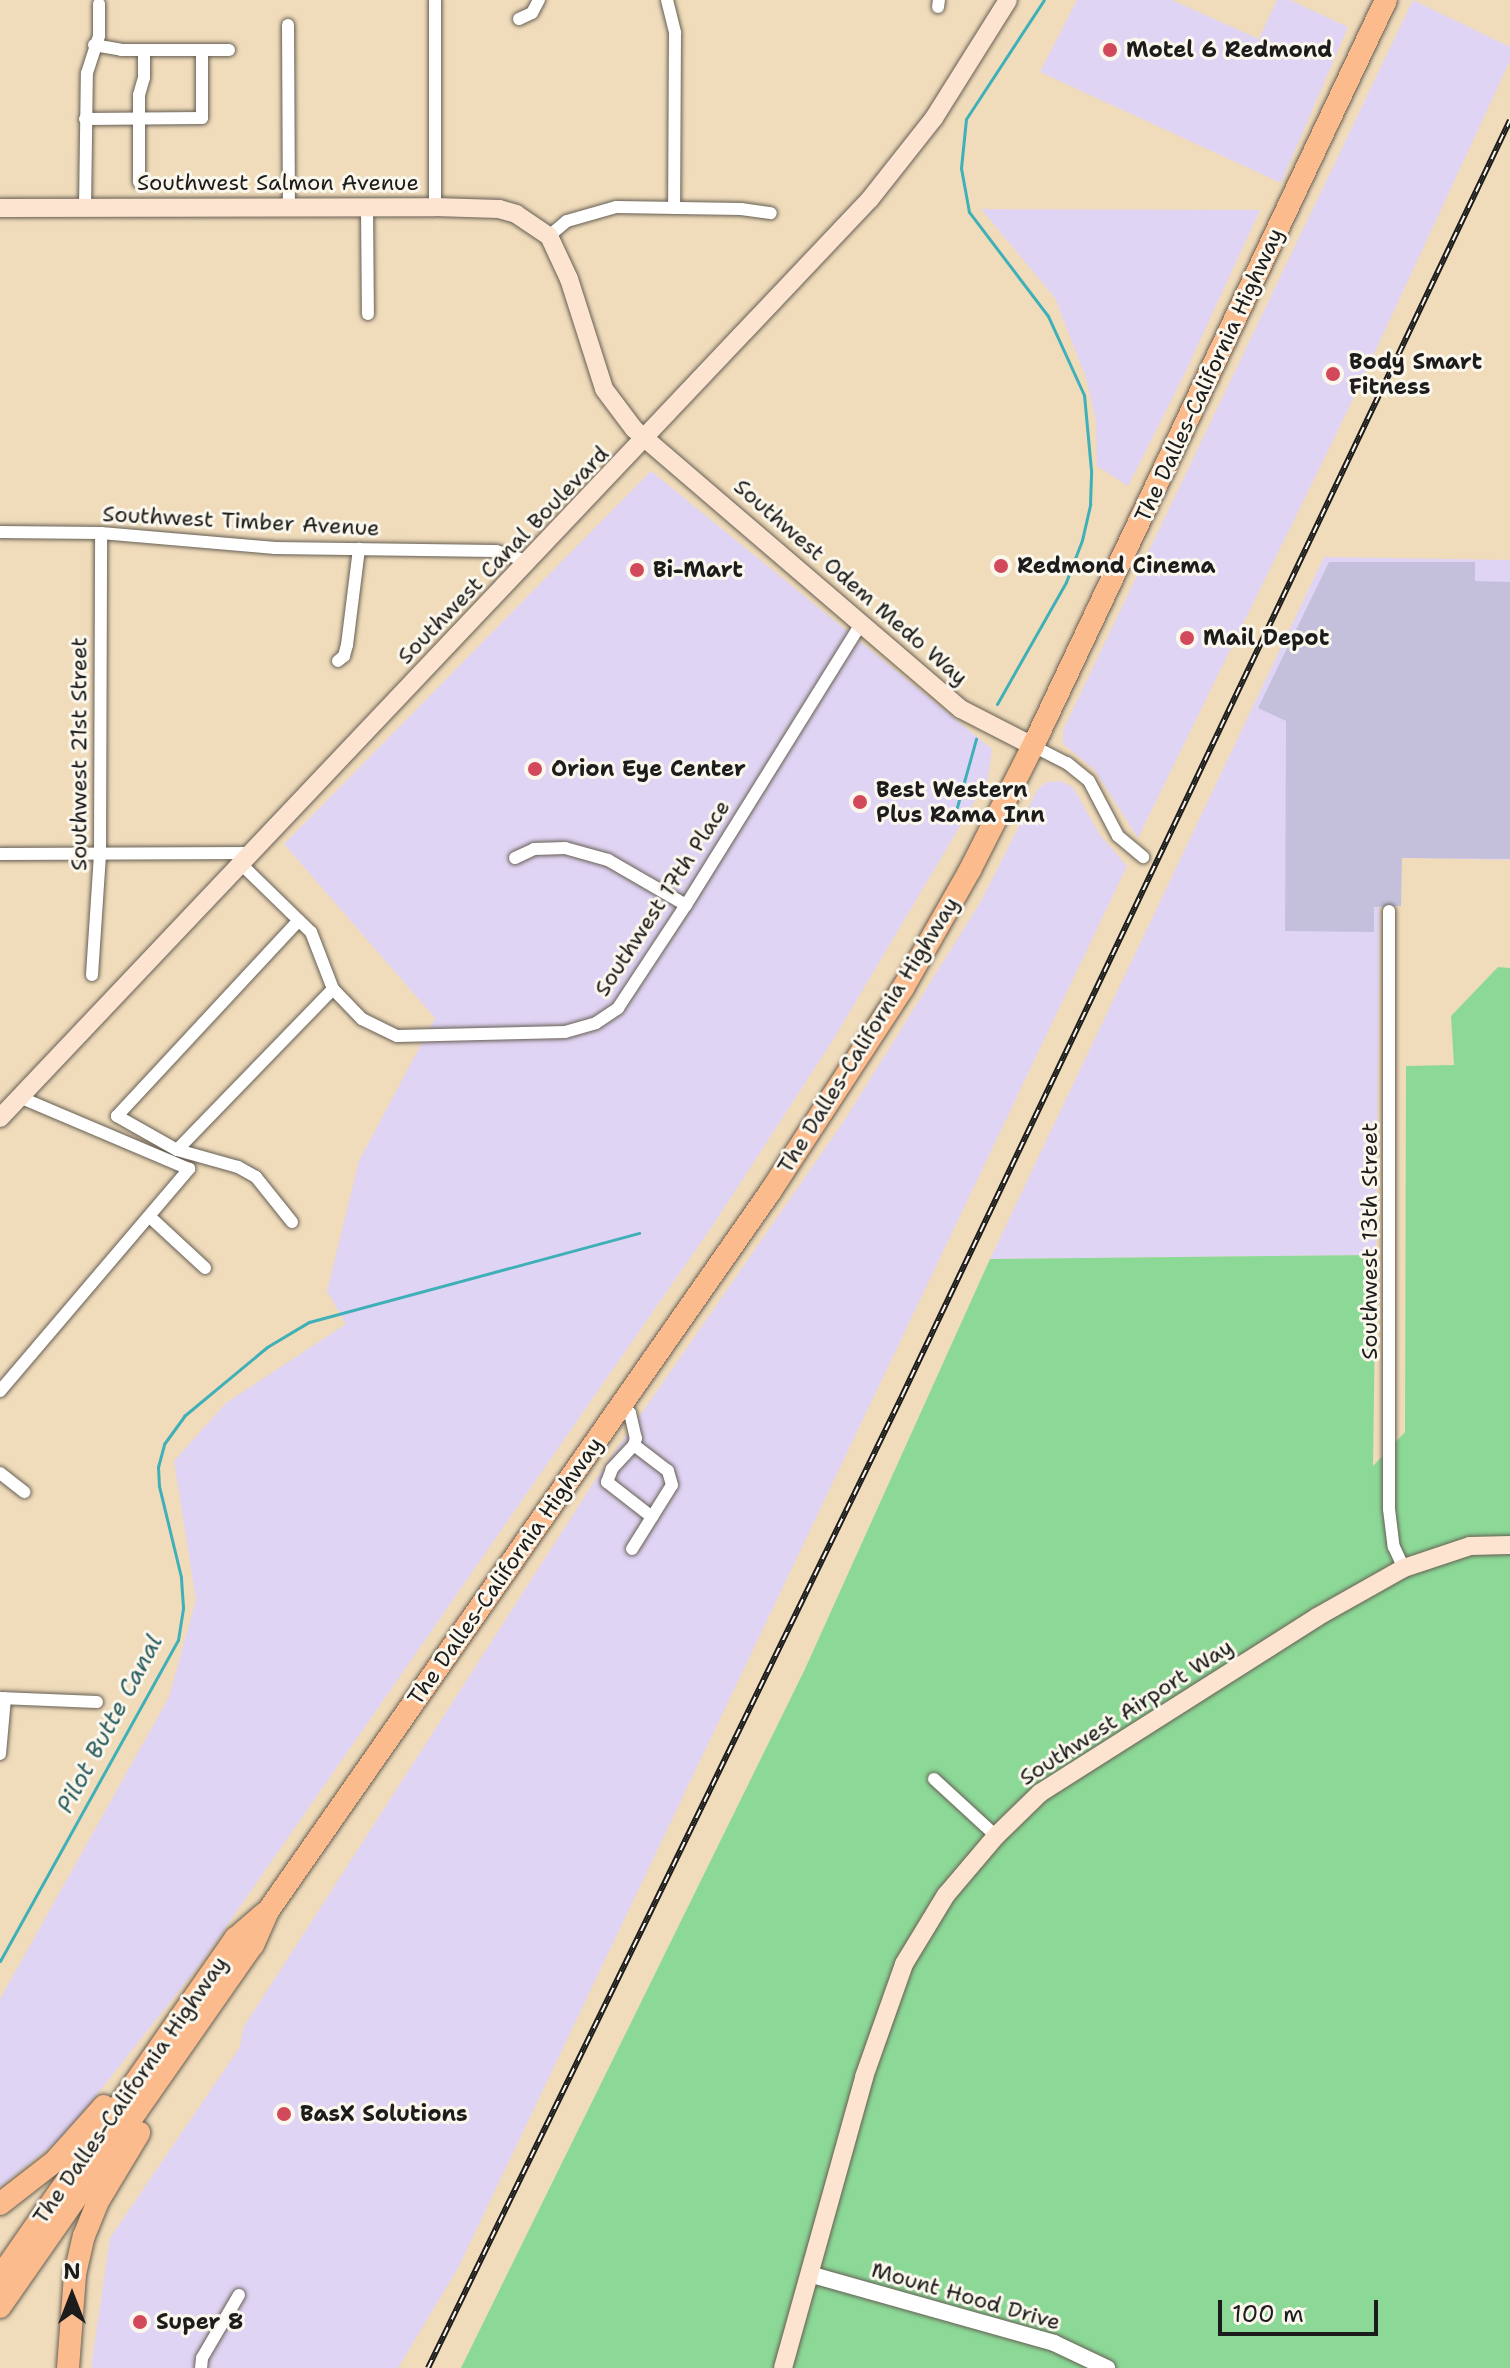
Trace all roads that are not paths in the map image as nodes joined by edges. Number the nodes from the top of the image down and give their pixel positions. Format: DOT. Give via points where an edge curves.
graph roads {
  1 [pos="435,0"];
  2 [pos="539,0"];
  3 [pos="667,0"];
  4 [pos="1008,0"];
  5 [pos="1386,0"];
  6 [pos="99,4"];
  7 [pos="519,19"];
  8 [pos="288,25"];
  9 [pos="94,45"];
  10 [pos="144,50"];
  11 [pos="202,50"];
  12 [pos="229,50"];
  13 [pos="140,118"];
  14 [pos="85,119"];
  15 [pos="139,182"];
  16 [pos="289,207"];
  17 [pos="367,207"];
  18 [pos="435,207"];
  19 [pos="0,208"];
  20 [pos="85,208"];
  21 [pos="674,208"];
  22 [pos="771,213"];
  23 [pos="549,236"];
  24 [pos="368,314"];
  25 [pos="647,439"];
  26 [pos="0,532"];
  27 [pos="101,533"];
  28 [pos="359,549"];
  29 [pos="526,561"];
  30 [pos="862,622"];
  31 [pos="338,661"];
  32 [pos="1033,746"];
  33 [pos="0,854"];
  34 [pos="100,854"];
  35 [pos="1143,857"];
  36 [pos="515,858"];
  37 [pos="248,859"];
  38 [pos="686,905"];
  39 [pos="1389,911"];
  40 [pos="299,920"];
  41 [pos="92,975"];
  42 [pos="333,989"];
  43 [pos="19,1097"];
  44 [pos="0,1118"];
  45 [pos="177,1150"];
  46 [pos="150,1217"];
  47 [pos="292,1222"];
  48 [pos="205,1268"];
  49 [pos="0,1391"];
  50 [pos="620,1405"];
  51 [pos="634,1445"];
  52 [pos="0,1473"];
  53 [pos="24,1492"];
  54 [pos="652,1517"];
  55 [pos="1510,1545"];
  56 [pos="632,1549"];
  57 [pos="1404,1568"];
  58 [pos="3,1698"];
  59 [pos="97,1702"];
  60 [pos="0,1754"];
  61 [pos="934,1779"];
  62 [pos="996,1836"];
  63 [pos="268,1911"];
  64 [pos="227,1982"];
  65 [pos="158,2051"];
  66 [pos="0,2204"];
  67 [pos="809,2274"];
  68 [pos="0,2277"];
  69 [pos="239,2295"];
  70 [pos="0,2307"];
  71 [pos="68,2368"];
  72 [pos="201,2368"];
  73 [pos="783,2368"];
  74 [pos="1107,2368"];
  1 -- 18 [label="street"];
  2 -- 7 [label="street" via="532,13"];
  3 -- 21 [label="street" via="675,33"];
  4 -- 25 [label="main road, Southwest Canal Boulevard" via="934,118 870,199"];
  5 -- 32 [label="highway, The Dalles-California Highway"];
  6 -- 9 [label="street"];
  8 -- 16 [label="street"];
  9 -- 10 [label="street"];
  9 -- 14 [label="street"];
  10 -- 11 [label="street"];
  10 -- 13 [label="street"];
  11 -- 12 [label="street"];
  11 -- 13 [label="street" via="202,118"];
  13 -- 14 [label="street"];
  13 -- 15 [label="street"];
  14 -- 20 [label="street"];
  16 -- 17 [label="main road, Southwest Salmon Avenue"];
  16 -- 20 [label="main road, Southwest Salmon Avenue"];
  17 -- 18 [label="main road, Southwest Salmon Avenue"];
  17 -- 24 [label="street"];
  18 -- 23 [label="main road, Southwest Salmon Avenue" via="499,209"];
  19 -- 20 [label="main road, Southwest Salmon Avenue"];
  21 -- 22 [label="street"];
  21 -- 23 [label="street" via="591,212 567,221"];
  23 -- 25 [label="main road" via="569,279 604,389 622,417"];
  25 -- 29 [label="main road, Southwest Canal Boulevard"];
  25 -- 30 [label="main road, Southwest Odem Medo Way"];
  26 -- 27 [label="street, Southwest Timber Avenue"];
  27 -- 28 [label="street, Southwest Timber Avenue" via="275,548"];
  27 -- 34 [label="street, Southwest 21st Street"];
  28 -- 29 [label="street, Southwest Timber Avenue" via="496,551"];
  28 -- 31 [label="street" via="347,645"];
  29 -- 37 [label="main road, Southwest Canal Boulevard"];
  30 -- 32 [label="main road, Southwest Odem Medo Way" via="961,709"];
  30 -- 38 [label="street, Southwest 17th Place"];
  32 -- 35 [label="street" via="1089,781 1118,836"];
  32 -- 50 [label="highway, The Dalles-California Highway" via="903,988 770,1192"];
  33 -- 34 [label="street"];
  34 -- 37 [label="street"];
  34 -- 41 [label="street, Southwest 21st Street"];
  36 -- 38 [label="street" via="534,849 580,852 608,860"];
  37 -- 40 [label="street, Southwest 17th Place"];
  37 -- 43 [label="main road, Southwest Canal Boulevard"];
  38 -- 42 [label="street, Southwest 17th Place" via="618,1008 596,1023 565,1032 397,1036 362,1019"];
  39 -- 57 [label="street, Southwest 13th Street" via="1389,1509 1394,1547"];
  40 -- 42 [label="street, Southwest 17th Place" via="311,932"];
  40 -- 45 [label="street" via="117,1116"];
  42 -- 45 [label="street"];
  43 -- 44 [label="main road, Southwest Canal Boulevard"];
  43 -- 46 [label="street" via="189,1169"];
  45 -- 47 [label="street" via="256,1177"];
  46 -- 48 [label="street"];
  46 -- 49 [label="street"];
  50 -- 51 [label="street" via="630,1413"];
  50 -- 63 [label="highway, The Dalles-California Highway"];
  51 -- 54 [label="street" via="672,1479"];
  51 -- 54 [label="street" via="607,1482"];
  52 -- 53 [label="street"];
  54 -- 56 [label="street"];
  55 -- 57 [label="main road, Southwest Airport Way" via="1470,1546"];
  57 -- 62 [label="main road, Southwest Airport Way" via="1113,1743 1040,1793"];
  58 -- 59 [label="street"];
  58 -- 60 [label="street"];
  61 -- 62 [label="street"];
  62 -- 67 [label="main road, Southwest Airport Way" via="946,1895 904,1964 864,2077"];
  63 -- 64 [label="highway, The Dalles-California Highway" via="253,1945"];
  63 -- 65 [label="highway, The Dalles-California Highway" via="236,1938"];
  64 -- 70 [label="highway, The Dalles-California Highway"];
  64 -- 71 [label="highway" via="206,2029 125,2153 93,2214 75,2274"];
  65 -- 66 [label="highway" via="54,2162"];
  65 -- 68 [label="highway, The Dalles-California Highway"];
  67 -- 73 [label="main road, Southwest Airport Way"];
  67 -- 74 [label="street, Mount Hood Drive" via="1054,2343"];
  69 -- 72 [label="street"];
}
